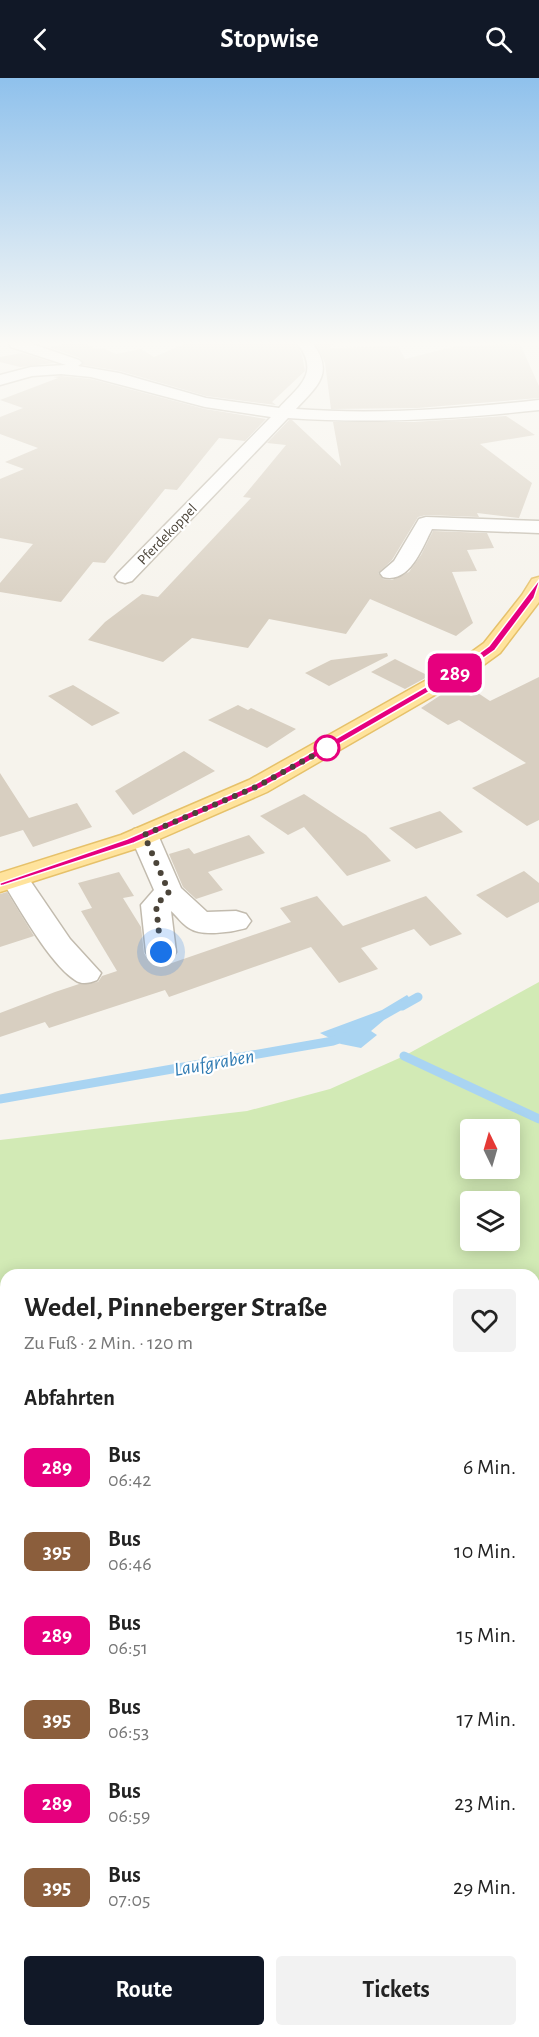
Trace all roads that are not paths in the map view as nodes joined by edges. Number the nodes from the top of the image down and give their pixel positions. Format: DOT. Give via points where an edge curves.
graph roads {
  1 [pos="257,435"];
  2 [pos="539,527"];
  3 [pos="390,573"];
  4 [pos="125,577"];
  5 [pos="539,583"];
  6 [pos="144,835"];
  7 [pos="7,881"];
  8 [pos="169,892"];
  9 [pos="236,921"];
  10 [pos="161,952"];
  11 [pos="86,973"];
  1 -- 4 [label="street, Pferdekoppel" via="153,538"];
  2 -- 3 [label="street" via="426,523 402,565"];
  5 -- 6 [label="main road" via="492,648 463,669 258,786"];
  6 -- 7 [label="main road"];
  6 -- 8 [label="street"];
  7 -- 11 [label="street"];
  8 -- 9 [label="street" via="200,922"];
  8 -- 10 [label="street" via="156,905"];
}
